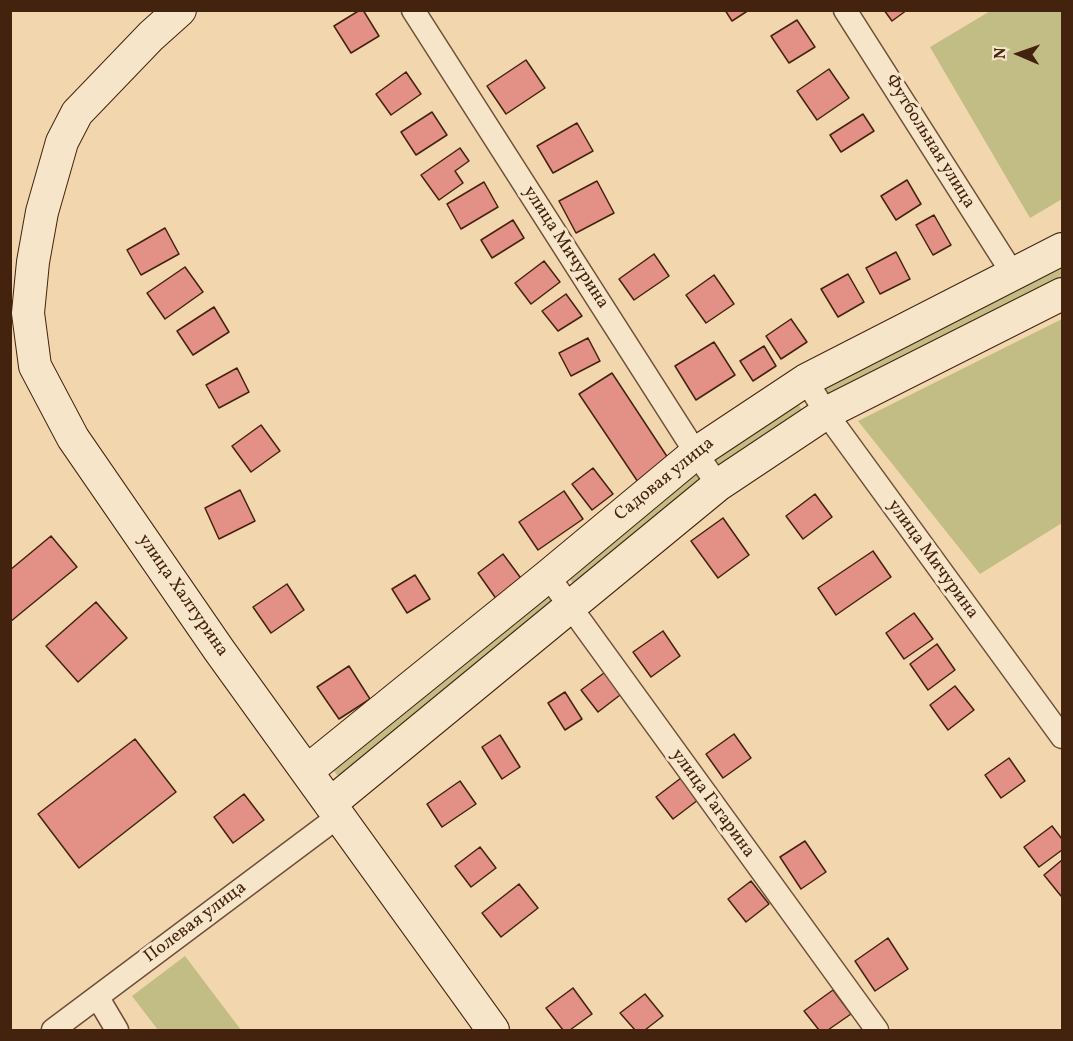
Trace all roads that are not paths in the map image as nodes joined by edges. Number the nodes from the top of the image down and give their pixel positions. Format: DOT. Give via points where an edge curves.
graph roads {
  1 [pos="180,10"];
  2 [pos="413,10"];
  3 [pos="845,10"];
  4 [pos="1062,249"];
  5 [pos="1013,274"];
  6 [pos="1062,294"];
  7 [pos="806,380"];
  8 [pos="825,413"];
  9 [pos="696,453"];
  10 [pos="718,485"];
  11 [pos="548,576"];
  12 [pos="570,608"];
  13 [pos="1062,737"];
  14 [pos="307,771"];
  15 [pos="335,810"];
  16 [pos="98,998"];
  17 [pos="53,1030"];
  18 [pos="117,1030"];
  19 [pos="493,1030"];
  20 [pos="877,1030"];
  1 -- 14 [label="street, улица Халтурина" via="77,113 63,142 42,212 33,262 28,313 35,366 73,438"];
  2 -- 9 [label="street, улица Мичурина"];
  3 -- 5 [label="street, Футбольная улица"];
  4 -- 5 [label="street, Садовая улица"];
  5 -- 7 [label="street, Садовая улица"];
  6 -- 8 [label="street"];
  7 -- 8 [label="street, улица Мичурина"];
  7 -- 9 [label="street, Садовая улица"];
  8 -- 10 [label="street"];
  8 -- 13 [label="street, улица Мичурина"];
  9 -- 10 [label="street, улица Мичурина"];
  9 -- 11 [label="street, Садовая улица"];
  10 -- 12 [label="street"];
  11 -- 12 [label="street, улица Гагарина"];
  11 -- 14 [label="street, Садовая улица"];
  12 -- 15 [label="street"];
  12 -- 20 [label="street, улица Гагарина"];
  14 -- 15 [label="street, улица Халтурина"];
  15 -- 16 [label="street, Полевая улица"];
  15 -- 19 [label="street, улица Халтурина"];
  16 -- 17 [label="street, Полевая улица"];
  16 -- 18 [label="street"];
}
